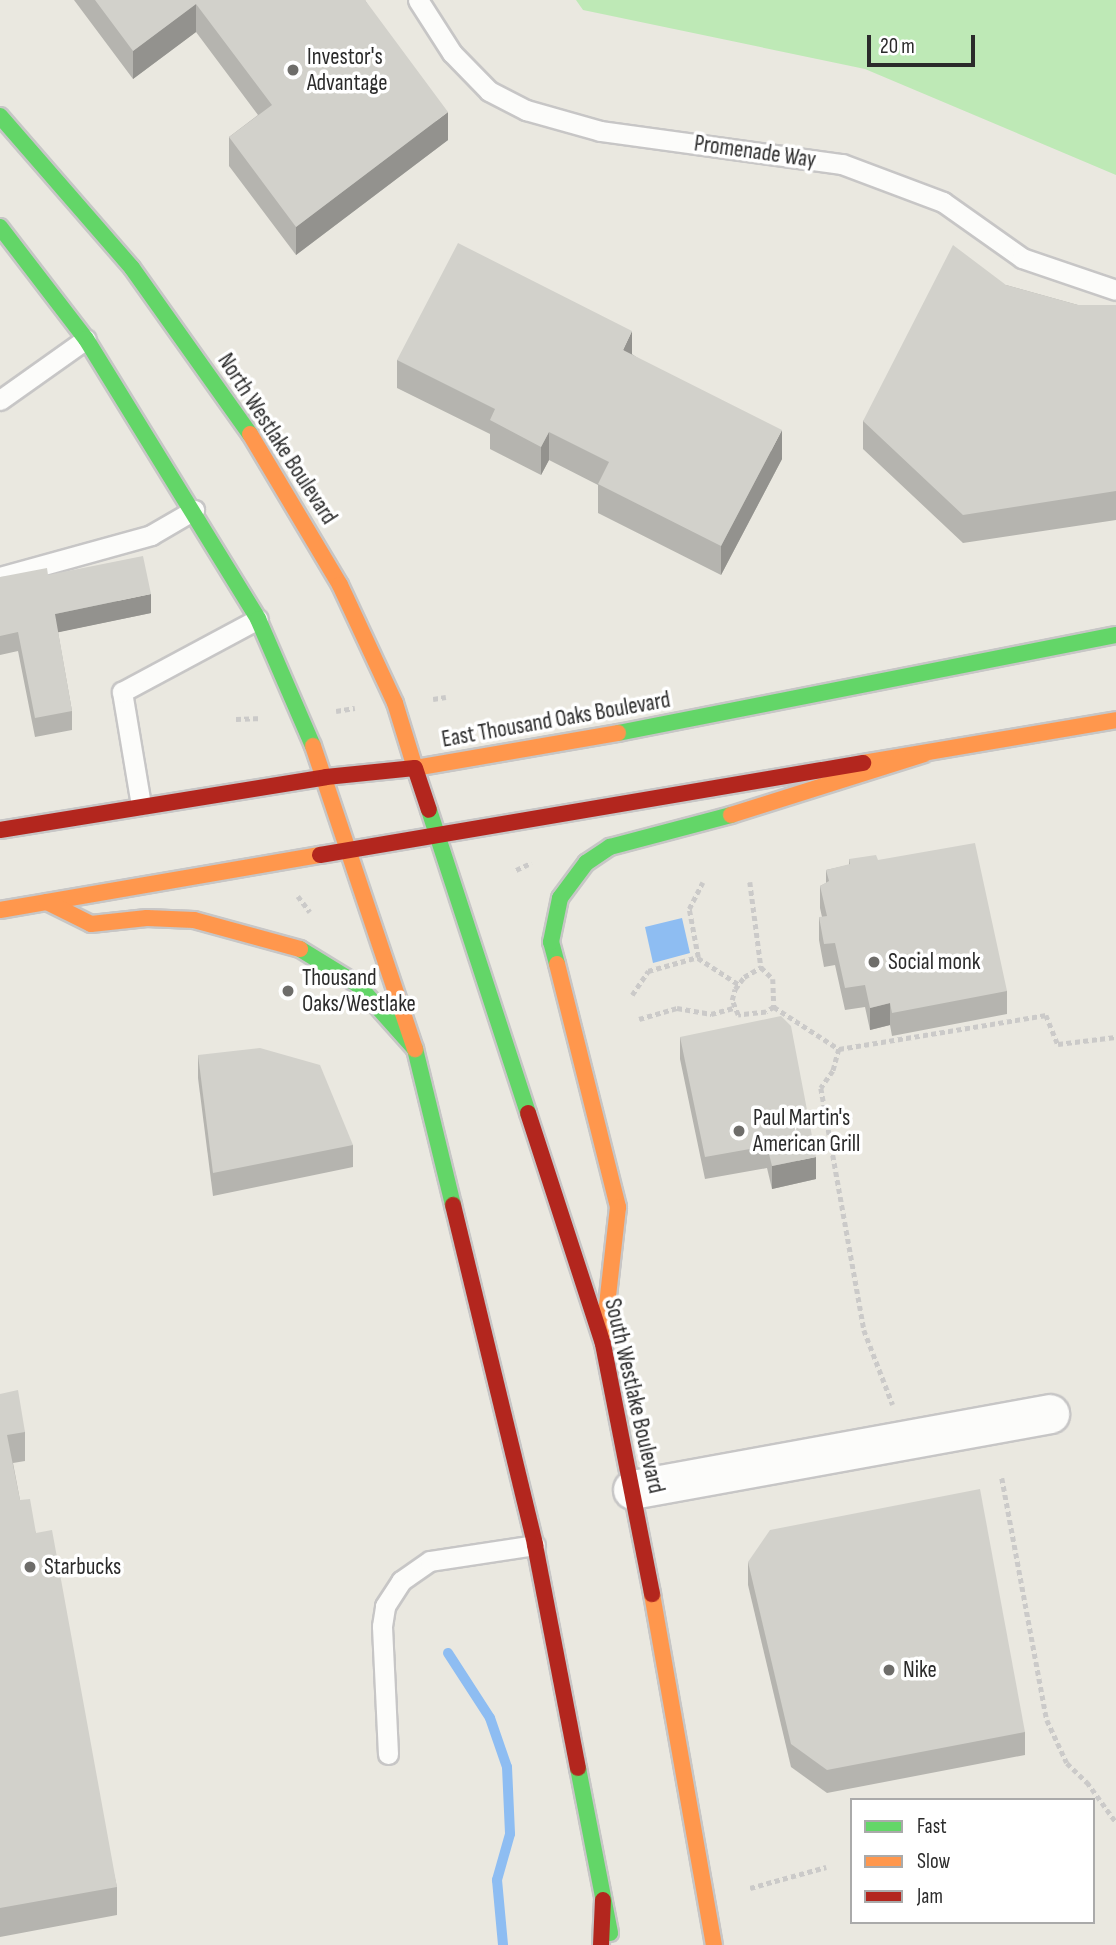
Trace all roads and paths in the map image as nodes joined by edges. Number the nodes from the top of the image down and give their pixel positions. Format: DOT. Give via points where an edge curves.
graph roads {
  1 [pos="418,0"];
  2 [pos="0,116"];
  3 [pos="0,227"];
  4 [pos="1116,290"];
  5 [pos="86,339"];
  6 [pos="0,400"];
  7 [pos="194,510"];
  8 [pos="0,577"];
  9 [pos="258,619"];
  10 [pos="1116,635"];
  11 [pos="1116,720"];
  12 [pos="924,754"];
  13 [pos="415,768"];
  14 [pos="326,777"];
  15 [pos="141,805"];
  16 [pos="0,830"];
  17 [pos="434,834"];
  18 [pos="352,848"];
  19 [pos="531,863"];
  20 [pos="516,870"];
  21 [pos="750,882"];
  22 [pos="703,883"];
  23 [pos="293,890"];
  24 [pos="47,902"];
  25 [pos="0,910"];
  26 [pos="314,917"];
  27 [pos="698,957"];
  28 [pos="761,967"];
  29 [pos="738,984"];
  30 [pos="632,995"];
  31 [pos="774,1007"];
  32 [pos="733,1008"];
  33 [pos="639,1019"];
  34 [pos="1116,1037"];
  35 [pos="415,1049"];
  36 [pos="839,1049"];
  37 [pos="603,1344"];
  38 [pos="908,1404"];
  39 [pos="1050,1414"];
  40 [pos="1002,1478"];
  41 [pos="634,1490"];
  42 [pos="535,1545"];
  43 [pos="388,1754"];
  44 [pos="1116,1822"];
  45 [pos="826,1867"];
  46 [pos="750,1888"];
  47 [pos="603,1900"];
  48 [pos="601,1945"];
  49 [pos="612,1945"];
  50 [pos="714,1945"];
  1 -- 4 [label="lane, Promenade Way" via="452,52 480,81 526,110 600,131 842,164 943,202 1022,258"];
  2 -- 13 [label="main road, North Westlake Boulevard" via="132,268 273,468 340,585 395,703"];
  3 -- 5 [label="main road"];
  5 -- 6 [label="lane"];
  5 -- 7 [label="main road"];
  7 -- 8 [label="lane" via="151,535"];
  7 -- 9 [label="main road"];
  9 -- 14 [label="main road"];
  9 -- 15 [label="lane" via="122,692"];
  10 -- 13 [label="main road, East Thousand Oaks Boulevard" via="487,759"];
  11 -- 12 [label="main road"];
  12 -- 17 [label="main road"];
  12 -- 37 [label="main road" via="781,802 610,847 586,863 560,898 551,942 618,1207"];
  13 -- 14 [label="main road, East Thousand Oaks Boulevard"];
  13 -- 17 [label="main road, North Westlake Boulevard"];
  14 -- 15 [label="main road, East Thousand Oaks Boulevard"];
  14 -- 18 [label="main road"];
  15 -- 16 [label="main road, East Thousand Oaks Boulevard"];
  17 -- 18 [label="main road"];
  17 -- 37 [label="main road, South Westlake Boulevard"];
  18 -- 24 [label="main road"];
  18 -- 35 [label="main road"];
  19 -- 20 [label="path"];
  21 -- 28 [label="path"];
  22 -- 27 [label="path" via="688,909"];
  23 -- 26 [label="path"];
  24 -- 25 [label="main road"];
  24 -- 35 [label="main road" via="91,924 147,918 194,920 250,932 308,952 357,985"];
  27 -- 29 [label="path"];
  27 -- 30 [label="path" via="648,971"];
  28 -- 29 [label="path"];
  28 -- 31 [label="path" via="773,979"];
  29 -- 32 [label="path"];
  31 -- 32 [label="path" via="747,1017"];
  31 -- 36 [label="path"];
  32 -- 33 [label="path" via="711,1014 677,1009"];
  34 -- 36 [label="path" via="1058,1044 1046,1015"];
  35 -- 42 [label="main road"];
  36 -- 38 [label="path" via="833,1071 821,1088 864,1330 888,1400 895,1407"];
  37 -- 41 [label="main road, South Westlake Boulevard"];
  39 -- 41 [label="street"];
  40 -- 44 [label="path" via="1047,1720 1067,1763"];
  41 -- 50 [label="main road, South Westlake Boulevard"];
  42 -- 43 [label="lane" via="430,1561 401,1581 385,1606 382,1626"];
  42 -- 47 [label="main road"];
  45 -- 46 [label="path"];
  47 -- 48 [label="main road"];
  47 -- 49 [label="main road"];
}
